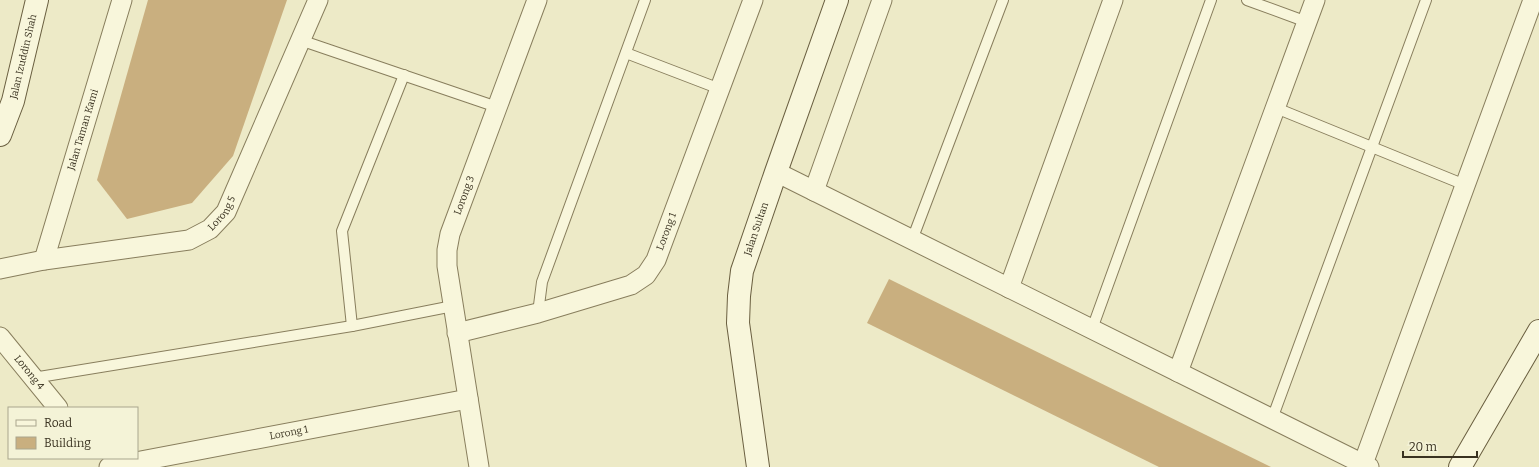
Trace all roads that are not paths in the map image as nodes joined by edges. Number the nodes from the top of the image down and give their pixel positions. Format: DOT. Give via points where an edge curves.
graph roads {
  1 [pos="37,0"];
  2 [pos="122,0"];
  3 [pos="318,0"];
  4 [pos="536,0"];
  5 [pos="645,0"];
  6 [pos="752,0"];
  7 [pos="837,0"];
  8 [pos="882,0"];
  9 [pos="1003,0"];
  10 [pos="1113,0"];
  11 [pos="1211,0"];
  12 [pos="1247,0"];
  13 [pos="1315,0"];
  14 [pos="1426,0"];
  15 [pos="1533,0"];
  16 [pos="1307,22"];
  17 [pos="300,40"];
  18 [pos="626,53"];
  19 [pos="404,75"];
  20 [pos="720,88"];
  21 [pos="497,107"];
  22 [pos="1276,108"];
  23 [pos="0,134"];
  24 [pos="1372,148"];
  25 [pos="776,172"];
  26 [pos="1465,185"];
  27 [pos="814,191"];
  28 [pos="912,240"];
  29 [pos="44,260"];
  30 [pos="0,269"];
  31 [pos="1010,288"];
  32 [pos="453,306"];
  33 [pos="538,313"];
  34 [pos="352,326"];
  35 [pos="1092,329"];
  36 [pos="1539,332"];
  37 [pos="457,333"];
  38 [pos="0,338"];
  39 [pos="1178,372"];
  40 [pos="34,378"];
  41 [pos="468,398"];
  42 [pos="57,407"];
  43 [pos="1272,418"];
  44 [pos="100,459"];
  45 [pos="1366,465"];
  46 [pos="106,467"];
  47 [pos="109,467"];
  48 [pos="479,467"];
  49 [pos="758,467"];
  50 [pos="1460,467"];
  1 -- 23 [label="street, Jalan Izuddin Shah" via="13,101"];
  2 -- 29 [label="street, Jalan Taman Kami"];
  3 -- 17 [label="street, Lorong 5"];
  4 -- 21 [label="street, Lorong 3"];
  5 -- 18 [label="lane"];
  6 -- 20 [label="street, Lorong 1"];
  7 -- 25 [label="street, Jalan Sultan"];
  8 -- 27 [label="street"];
  9 -- 28 [label="lane"];
  10 -- 31 [label="street"];
  11 -- 35 [label="lane"];
  12 -- 16 [label="lane"];
  13 -- 16 [label="street"];
  14 -- 24 [label="lane"];
  15 -- 26 [label="street"];
  16 -- 22 [label="street"];
  17 -- 19 [label="lane"];
  17 -- 29 [label="street, Lorong 5" via="226,212 210,229 189,240"];
  18 -- 20 [label="lane"];
  18 -- 33 [label="lane" via="542,282"];
  19 -- 21 [label="lane"];
  19 -- 34 [label="lane" via="342,231"];
  20 -- 33 [label="street, Lorong 1" via="656,260 646,275 631,285"];
  21 -- 32 [label="street, Lorong 3" via="450,234 447,266"];
  22 -- 24 [label="lane"];
  22 -- 39 [label="street"];
  24 -- 26 [label="lane"];
  24 -- 43 [label="lane"];
  25 -- 27 [label="street"];
  25 -- 49 [label="street, Jalan Sultan" via="742,271 739,296 738,323"];
  26 -- 45 [label="street"];
  27 -- 28 [label="street"];
  28 -- 31 [label="street"];
  29 -- 30 [label="street, Lorong 5"];
  31 -- 35 [label="street"];
  32 -- 34 [label="lane"];
  32 -- 37 [label="street, Lorong 3"];
  33 -- 37 [label="street, Lorong 1"];
  34 -- 40 [label="lane"];
  35 -- 39 [label="street"];
  36 -- 50 [label="street"];
  37 -- 41 [label="street, Lorong 3"];
  38 -- 40 [label="street, Lorong 4"];
  39 -- 43 [label="street"];
  40 -- 42 [label="street, Lorong 4"];
  41 -- 47 [label="street, Lorong 1"];
  41 -- 48 [label="street, Lorong 3"];
  43 -- 45 [label="street"];
  44 -- 46 [label="street"];
}
